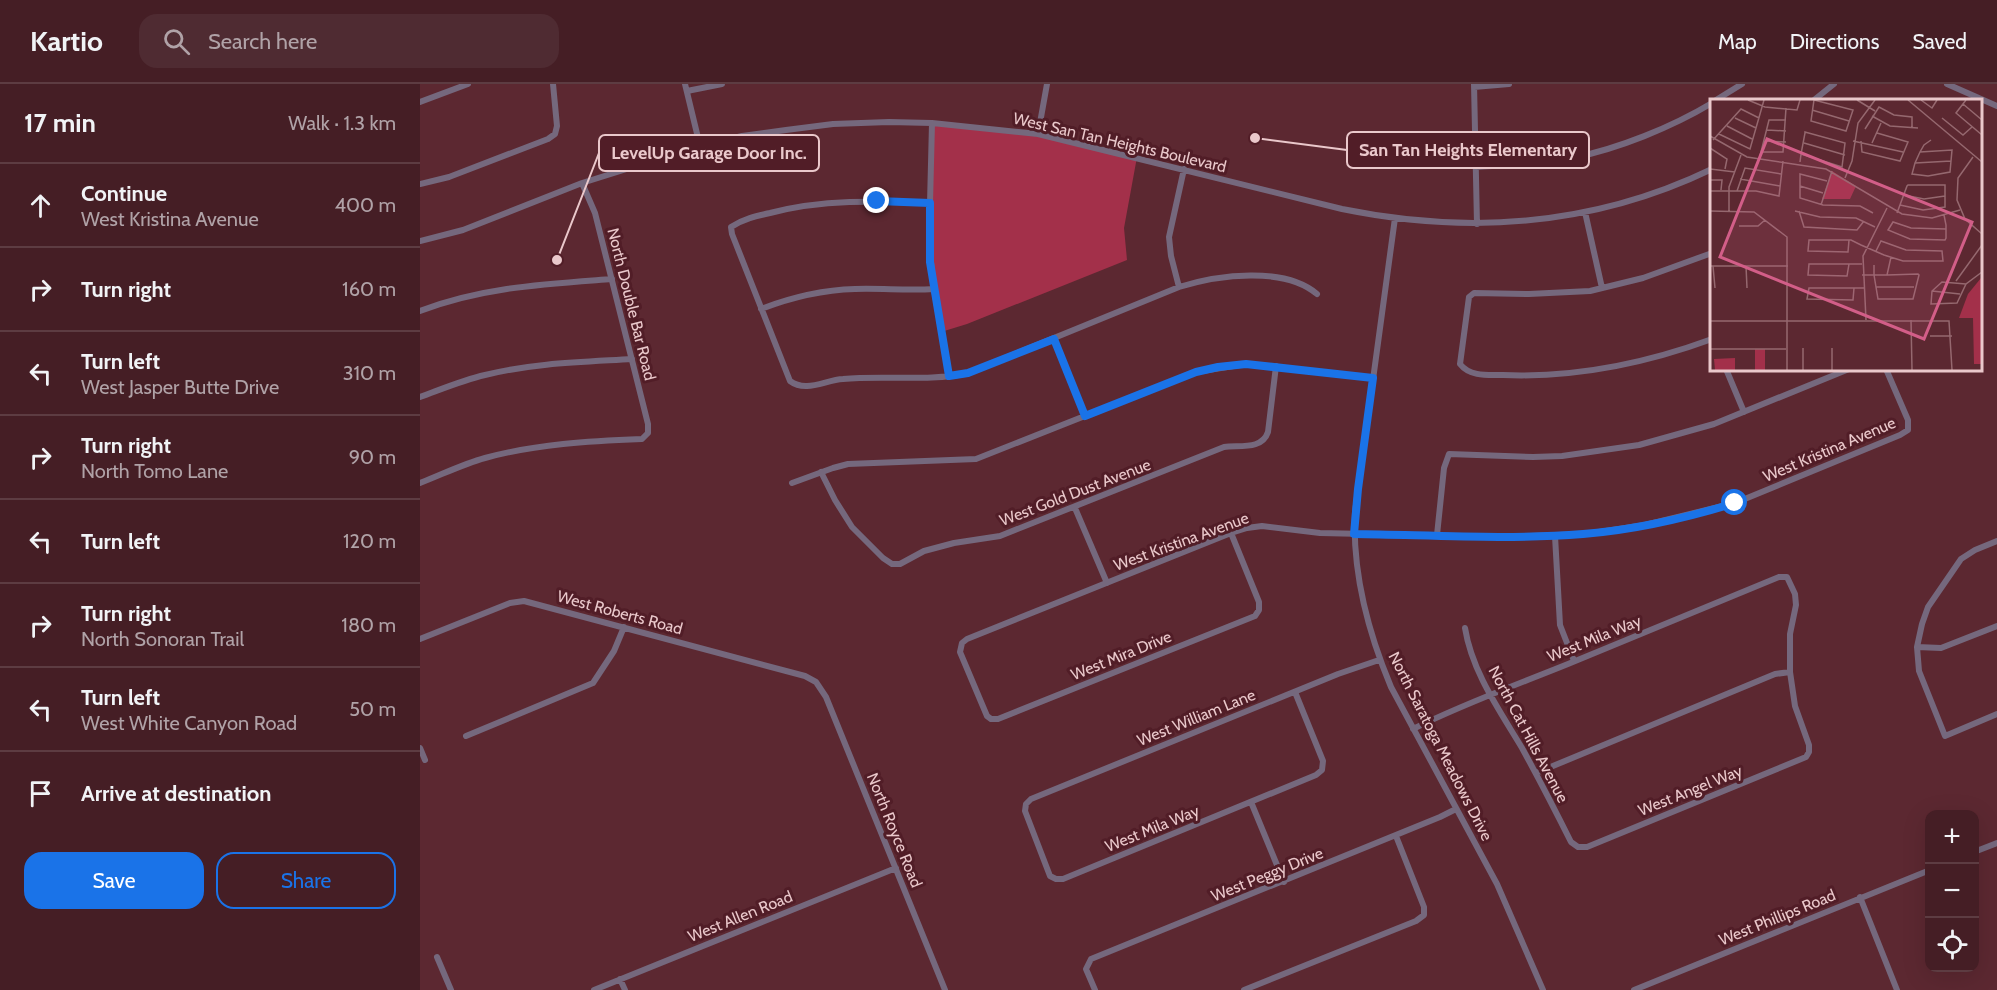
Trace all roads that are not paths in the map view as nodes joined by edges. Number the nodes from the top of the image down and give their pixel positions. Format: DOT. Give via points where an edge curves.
graph roads {
  1 [pos="468,84"];
  2 [pos="553,84"];
  3 [pos="685,84"];
  4 [pos="722,84"];
  5 [pos="1047,84"];
  6 [pos="1509,84"];
  7 [pos="1742,84"];
  8 [pos="1834,84"];
  9 [pos="1947,84"];
  10 [pos="1474,86"];
  11 [pos="687,92"];
  12 [pos="1719,99"];
  13 [pos="1815,99"];
  14 [pos="1981,99"];
  15 [pos="1982,99"];
  16 [pos="420,102"];
  17 [pos="1710,104"];
  18 [pos="1997,106"];
  19 [pos="932,123"];
  20 [pos="1038,134"];
  21 [pos="700,146"];
  22 [pos="1476,167"];
  23 [pos="1184,169"];
  24 [pos="1710,169"];
  25 [pos="582,183"];
  26 [pos="420,184"];
  27 [pos="930,203"];
  28 [pos="1586,212"];
  29 [pos="1395,218"];
  30 [pos="1477,224"];
  31 [pos="420,242"];
  32 [pos="1710,254"];
  33 [pos="612,279"];
  34 [pos="1179,287"];
  35 [pos="1602,288"];
  36 [pos="934,289"];
  37 [pos="1317,294"];
  38 [pos="761,309"];
  39 [pos="420,311"];
  40 [pos="1054,339"];
  41 [pos="1710,340"];
  42 [pos="632,359"];
  43 [pos="1276,366"];
  44 [pos="1726,370"];
  45 [pos="1847,370"];
  46 [pos="1886,370"];
  47 [pos="949,376"];
  48 [pos="1373,378"];
  49 [pos="420,397"];
  50 [pos="1744,412"];
  51 [pos="1085,416"];
  52 [pos="821,472"];
  53 [pos="420,483"];
  54 [pos="792,483"];
  55 [pos="1075,508"];
  56 [pos="1231,533"];
  57 [pos="1354,534"];
  58 [pos="1437,535"];
  59 [pos="1555,536"];
  60 [pos="1997,541"];
  61 [pos="1107,583"];
  62 [pos="1997,626"];
  63 [pos="624,627"];
  64 [pos="1465,628"];
  65 [pos="420,639"];
  66 [pos="1917,647"];
  67 [pos="1379,660"];
  68 [pos="1574,662"];
  69 [pos="1790,672"];
  70 [pos="816,682"];
  71 [pos="1295,692"];
  72 [pos="1491,695"];
  73 [pos="1997,714"];
  74 [pos="991,719"];
  75 [pos="1413,729"];
  76 [pos="466,736"];
  77 [pos="420,748"];
  78 [pos="425,760"];
  79 [pos="1536,773"];
  80 [pos="1251,802"];
  81 [pos="1456,809"];
  82 [pos="1395,836"];
  83 [pos="1997,843"];
  84 [pos="1578,847"];
  85 [pos="1979,850"];
  86 [pos="896,868"];
  87 [pos="1925,872"];
  88 [pos="1056,879"];
  89 [pos="1284,882"];
  90 [pos="1860,897"];
  91 [pos="437,957"];
  92 [pos="620,979"];
  93 [pos="451,990"];
  94 [pos="594,990"];
  95 [pos="625,990"];
  96 [pos="945,990"];
  97 [pos="1095,990"];
  98 [pos="1244,990"];
  99 [pos="1543,990"];
  100 [pos="1634,990"];
  101 [pos="1897,990"];
  1 -- 16 [label="street"];
  2 -- 26 [label="street" via="555,134"];
  3 -- 11 [label="street"];
  4 -- 11 [label="street"];
  5 -- 20 [label="street"];
  6 -- 10 [label="street"];
  7 -- 12 [label="street"];
  8 -- 13 [label="street"];
  9 -- 14 [label="street"];
  10 -- 22 [label="street"];
  11 -- 21 [label="street"];
  15 -- 18 [label="street"];
  17 -- 22 [label="street" via="1665,127 1574,158"];
  19 -- 20 [label="street, West San Tan Heights Boulevard"];
  19 -- 21 [label="street, West San Tan Heights Boulevard" via="833,124 742,136"];
  19 -- 27 [label="street"];
  20 -- 23 [label="street, West San Tan Heights Boulevard"];
  21 -- 25 [label="street, West San Tan Heights Boulevard"];
  22 -- 30 [label="street"];
  23 -- 29 [label="street, West San Tan Heights Boulevard" via="1342,209"];
  23 -- 34 [label="street" via="1169,237"];
  24 -- 28 [label="street, West San Tan Heights Boulevard" via="1683,183"];
  25 -- 31 [label="street, West San Tan Heights Boulevard" via="462,230"];
  25 -- 33 [label="street, North Double Bar Road" via="595,213"];
  27 -- 36 [label="street"];
  27 -- 38 [label="street" via="845,201 740,221 731,227 732,234"];
  28 -- 30 [label="street, West San Tan Heights Boulevard" via="1532,221"];
  28 -- 35 [label="street"];
  29 -- 30 [label="street, West San Tan Heights Boulevard"];
  29 -- 48 [label="street, North Saratoga Meadows Drive"];
  32 -- 35 [label="street" via="1653,275"];
  33 -- 39 [label="street" via="511,287 460,297"];
  33 -- 42 [label="street, North Double Bar Road"];
  34 -- 37 [label="street" via="1214,279 1267,276 1297,282"];
  34 -- 40 [label="street"];
  35 -- 41 [label="street" via="1549,294 1474,293 1469,297 1460,364 1474,374 1566,375 1651,360"];
  36 -- 38 [label="street" via="819,292"];
  36 -- 47 [label="street"];
  38 -- 47 [label="street" via="790,381 797,386 861,377"];
  40 -- 47 [label="street" via="968,373"];
  40 -- 51 [label="street"];
  42 -- 49 [label="street" via="511,369"];
  42 -- 53 [label="street, North Double Bar Road" via="648,424 648,434 642,439 556,444 500,454"];
  43 -- 48 [label="street"];
  43 -- 51 [label="street" via="1246,364 1196,372"];
  43 -- 55 [label="street, West Gold Dust Avenue" via="1268,432 1259,444 1224,447"];
  44 -- 50 [label="street"];
  45 -- 50 [label="street"];
  46 -- 59 [label="street, West Kristina Avenue" via="1908,420 1908,430 1900,435 1735,503 1645,525"];
  48 -- 57 [label="street, North Saratoga Meadows Drive"];
  50 -- 58 [label="street" via="1639,446 1562,456 1449,454"];
  51 -- 52 [label="street" via="976,459 848,464"];
  52 -- 54 [label="street"];
  52 -- 55 [label="street, West Gold Dust Avenue" via="852,527 892,564 954,543 1000,536"];
  55 -- 61 [label="street"];
  56 -- 57 [label="street, West Kristina Avenue" via="1262,526"];
  56 -- 61 [label="street, West Kristina Avenue"];
  56 -- 74 [label="street, West Mira Drive" via="1259,602 1255,616"];
  57 -- 58 [label="street, West Kristina Avenue"];
  57 -- 67 [label="street, North Saratoga Meadows Drive" via="1363,601"];
  58 -- 59 [label="street, West Kristina Avenue"];
  59 -- 68 [label="street" via="1560,625"];
  60 -- 66 [label="street" via="1961,559 1928,607"];
  61 -- 74 [label="street, West Kristina Avenue" via="962,644 960,652"];
  62 -- 66 [label="street" via="1941,648"];
  63 -- 65 [label="street, West Roberts Road" via="524,601"];
  63 -- 70 [label="street, West Roberts Road"];
  63 -- 76 [label="street" via="593,683"];
  64 -- 72 [label="street, North Cat Hills Avenue" via="1468,645"];
  66 -- 73 [label="street" via="1919,671 1946,736"];
  67 -- 71 [label="street, West William Lane"];
  67 -- 75 [label="street, North Saratoga Meadows Drive"];
  68 -- 69 [label="street, West Mila Way" via="1779,577 1787,578 1795,594"];
  68 -- 72 [label="street, West Mila Way"];
  69 -- 79 [label="street" via="1775,674"];
  69 -- 84 [label="street, West Angel Way" via="1795,706 1809,745 1806,757 1587,847"];
  70 -- 86 [label="street, North Royce Road" via="826,697"];
  71 -- 80 [label="street, West Mila Way" via="1323,761 1322,770 1316,776"];
  71 -- 88 [label="street, West William Lane" via="1031,799 1025,811 1050,876"];
  72 -- 75 [label="street, West Mila Way"];
  72 -- 79 [label="street, North Cat Hills Avenue"];
  75 -- 81 [label="street, North Saratoga Meadows Drive"];
  77 -- 78 [label="street"];
  79 -- 84 [label="street, North Cat Hills Avenue" via="1571,842"];
  80 -- 88 [label="street, West Mila Way"];
  80 -- 89 [label="street"];
  81 -- 82 [label="street, West Peggy Drive"];
  81 -- 99 [label="street, North Saratoga Meadows Drive" via="1504,899"];
  82 -- 89 [label="street, West Peggy Drive"];
  82 -- 98 [label="street" via="1424,915"];
  83 -- 85 [label="street"];
  86 -- 92 [label="street, West Allen Road"];
  86 -- 96 [label="street, North Royce Road"];
  87 -- 90 [label="street, West Phillips Road"];
  89 -- 97 [label="street, West Peggy Drive" via="1091,958 1086,969"];
  90 -- 100 [label="street, West Phillips Road"];
  90 -- 101 [label="street"];
  91 -- 93 [label="street"];
  92 -- 94 [label="street, West Allen Road"];
  92 -- 95 [label="street"];
}
